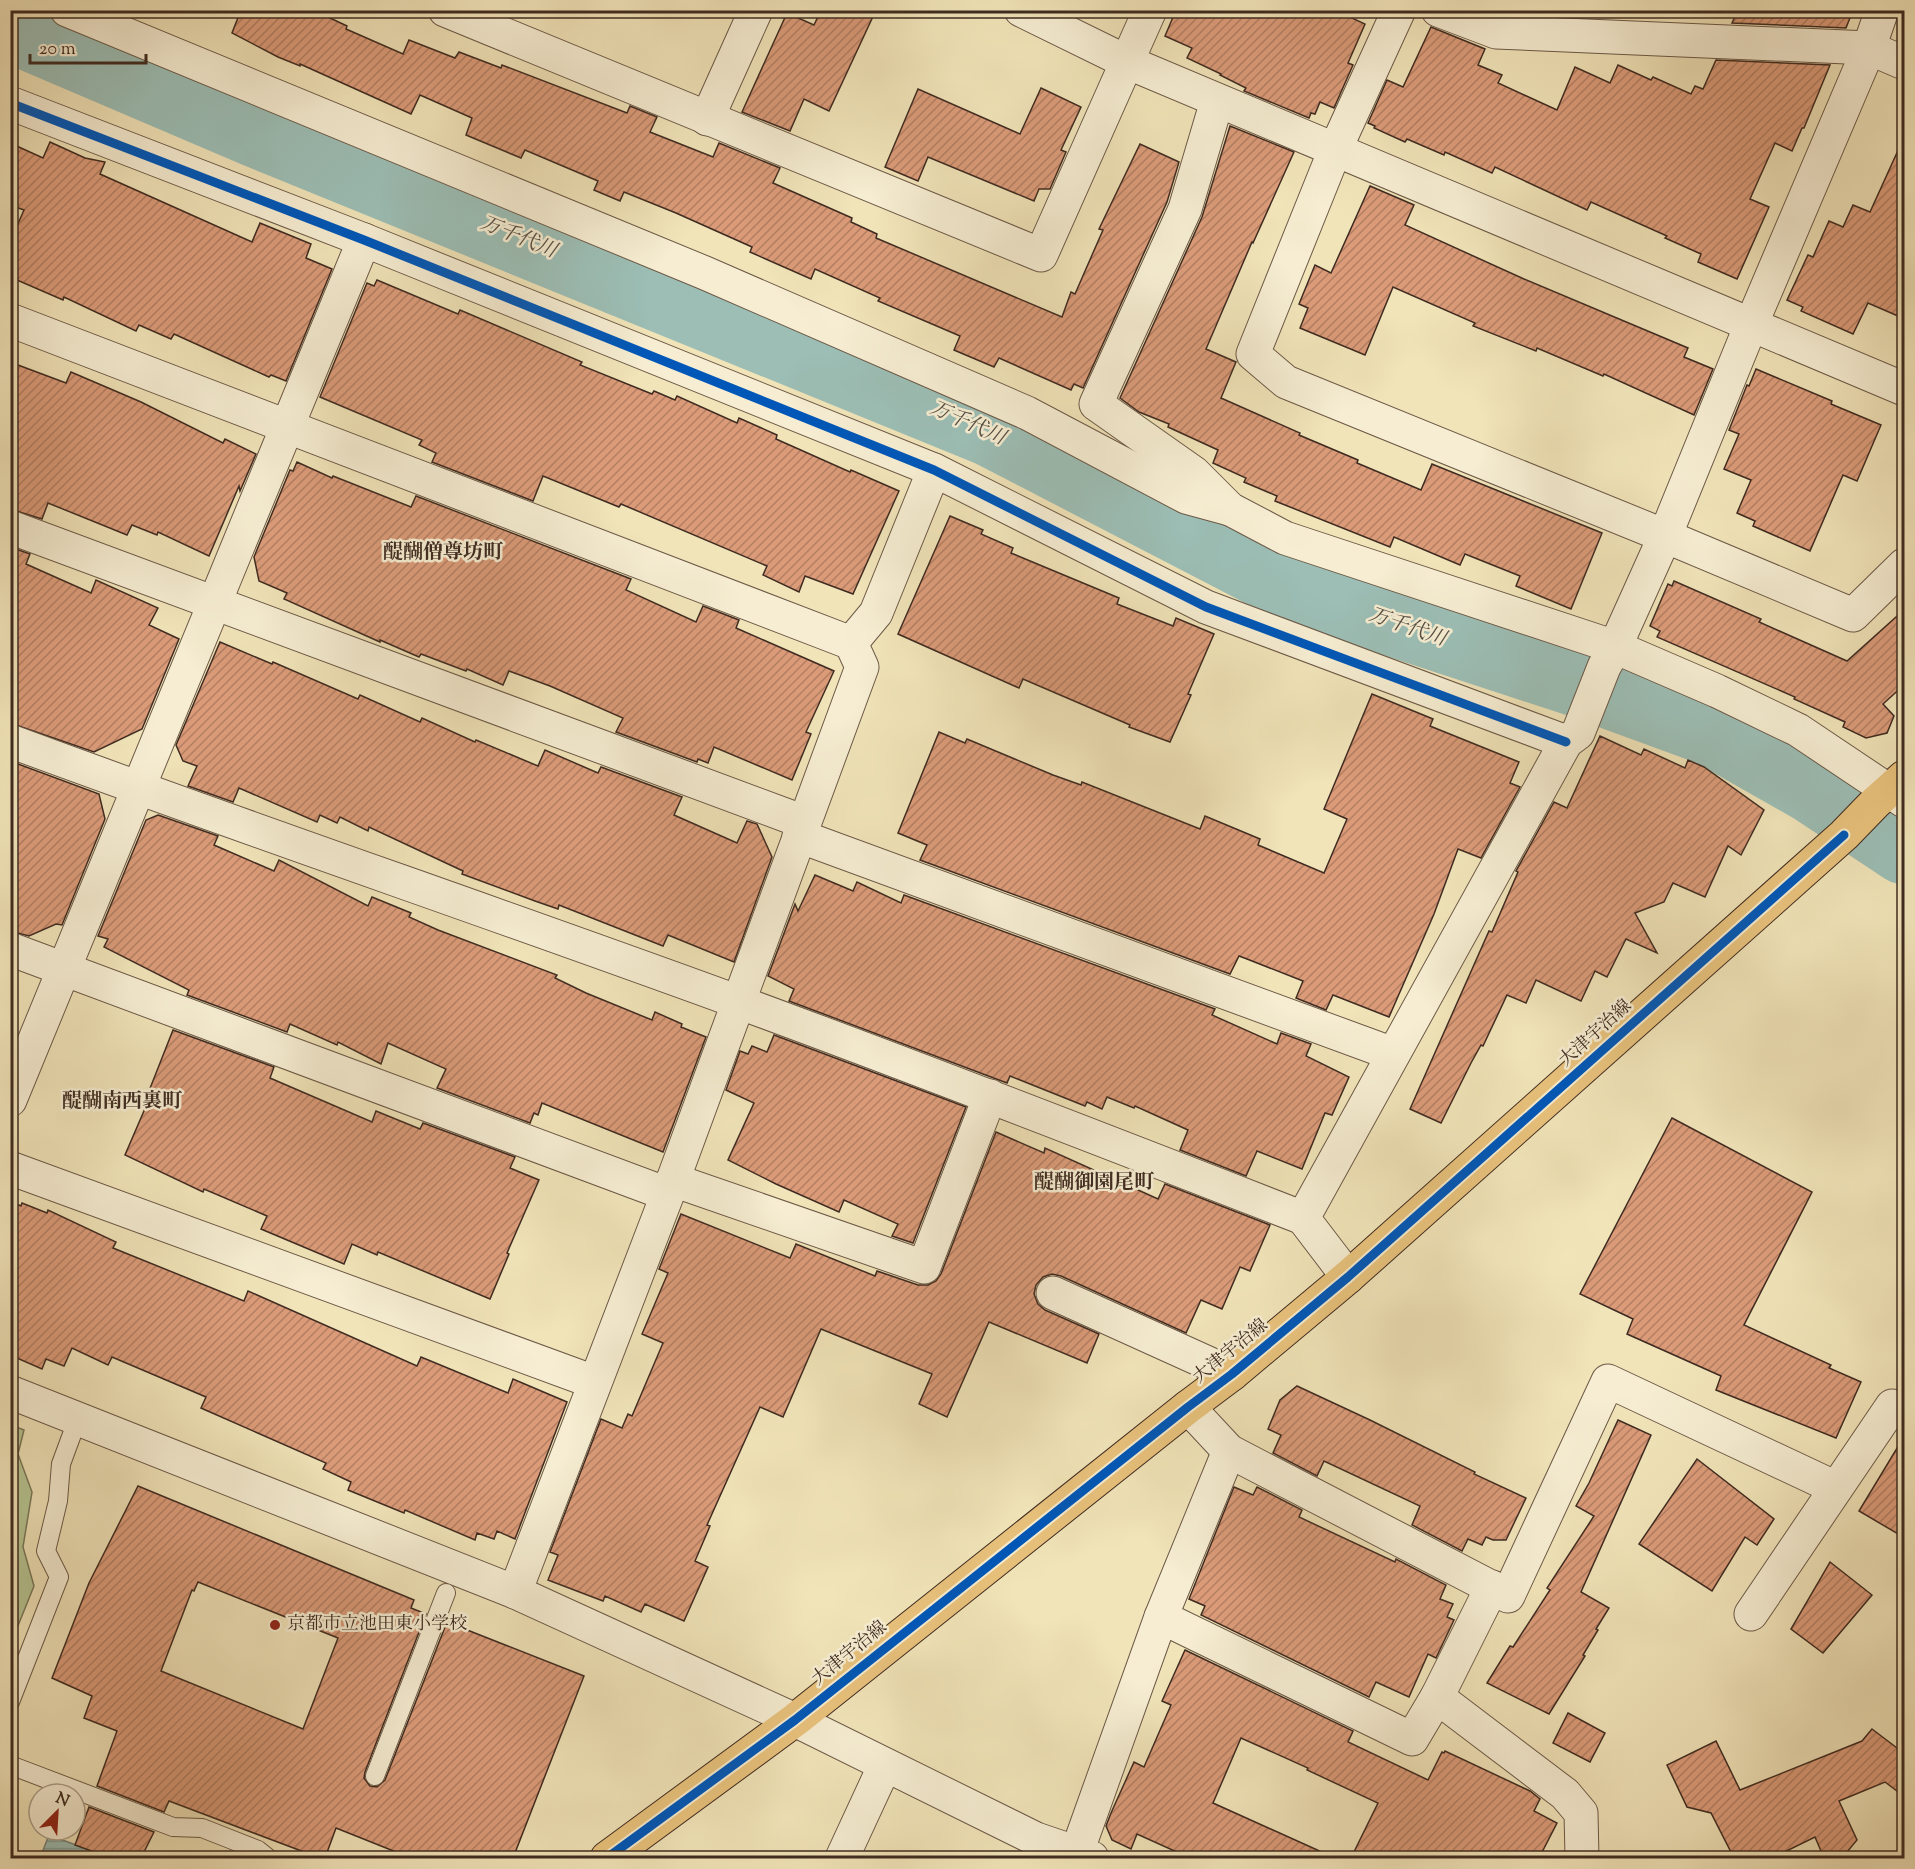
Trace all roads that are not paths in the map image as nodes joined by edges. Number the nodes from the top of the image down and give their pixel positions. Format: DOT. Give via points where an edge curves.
graph roads {
  1 [pos="67,10"];
  2 [pos="445,10"];
  3 [pos="756,10"];
  4 [pos="1022,10"];
  5 [pos="1150,10"];
  6 [pos="1399,10"];
  7 [pos="1438,10"];
  8 [pos="1882,10"];
  9 [pos="1869,48"];
  10 [pos="1127,62"];
  11 [pos="1905,63"];
  12 [pos="1217,101"];
  13 [pos="10,103"];
  14 [pos="707,119"];
  15 [pos="1335,150"];
  16 [pos="364,240"];
  17 [pos="10,320"];
  18 [pos="1751,325"];
  19 [pos="1905,389"];
  20 [pos="288,426"];
  21 [pos="934,470"];
  22 [pos="1230,509"];
  23 [pos="10,527"];
  24 [pos="1665,536"];
  25 [pos="1905,565"];
  26 [pos="215,603"];
  27 [pos="851,643"];
  28 [pos="1609,657"];
  29 [pos="1572,738"];
  30 [pos="10,741"];
  31 [pos="139,789"];
  32 [pos="1893,793"];
  33 [pos="802,829"];
  34 [pos="10,949"];
  35 [pos="64,969"];
  36 [pos="738,1002"];
  37 [pos="1393,1054"];
  38 [pos="990,1096"];
  39 [pos="10,1100"];
  40 [pos="10,1168"];
  41 [pos="670,1187"];
  42 [pos="1304,1218"];
  43 [pos="1348,1277"];
  44 [pos="1053,1293"];
  45 [pos="1232,1374"];
  46 [pos="594,1382"];
  47 [pos="10,1392"];
  48 [pos="1892,1406"];
  49 [pos="1188,1407"];
  50 [pos="78,1418"];
  51 [pos="1229,1451"];
  52 [pos="1836,1488"];
  53 [pos="1492,1587"];
  54 [pos="515,1592"];
  55 [pos="446,1593"];
  56 [pos="1751,1614"];
  57 [pos="1161,1617"];
  58 [pos="1437,1697"];
  59 [pos="10,1702"];
  60 [pos="795,1720"];
  61 [pos="10,1765"];
  62 [pos="885,1765"];
  63 [pos="375,1776"];
  64 [pos="1032,1849"];
  65 [pos="1084,1855"];
  66 [pos="268,1858"];
  67 [pos="607,1858"];
  68 [pos="842,1858"];
  69 [pos="1582,1858"];
  1 -- 22 [label="street" via="705,273 1027,413 1186,497"];
  2 -- 14 [label="street"];
  3 -- 14 [label="street"];
  4 -- 10 [label="street"];
  5 -- 10 [label="street"];
  6 -- 15 [label="street"];
  7 -- 9 [label="street" via="1496,32"];
  8 -- 9 [label="street"];
  9 -- 11 [label="street"];
  9 -- 18 [label="street"];
  10 -- 12 [label="street"];
  10 -- 14 [label="street" via="1041,255"];
  12 -- 15 [label="street"];
  12 -- 22 [label="street" via="1185,209 1096,404 1194,473"];
  13 -- 16 [label="street"];
  15 -- 18 [label="street"];
  15 -- 24 [label="street" via="1253,354 1286,382"];
  16 -- 20 [label="street"];
  16 -- 21 [label="street"];
  17 -- 20 [label="street"];
  18 -- 19 [label="street"];
  18 -- 24 [label="street"];
  20 -- 26 [label="street"];
  20 -- 27 [label="street"];
  21 -- 27 [label="street" via="876,613"];
  21 -- 29 [label="street" via="1206,607"];
  22 -- 28 [label="street" via="1285,538"];
  23 -- 26 [label="street"];
  24 -- 25 [label="street" via="1853,615"];
  24 -- 28 [label="street"];
  26 -- 31 [label="street"];
  26 -- 33 [label="street"];
  27 -- 33 [label="street" via="862,667"];
  28 -- 29 [label="street"];
  28 -- 32 [label="street" via="1717,691 1798,730"];
  29 -- 37 [label="street"];
  30 -- 31 [label="street"];
  31 -- 35 [label="street"];
  31 -- 36 [label="street"];
  32 -- 43 [label="main road, 大津宇治線"];
  33 -- 36 [label="street"];
  33 -- 37 [label="street"];
  34 -- 35 [label="street"];
  35 -- 39 [label="street"];
  35 -- 41 [label="street"];
  36 -- 38 [label="street"];
  36 -- 41 [label="street"];
  37 -- 42 [label="street"];
  38 -- 41 [label="street" via="924,1267"];
  38 -- 42 [label="street"];
  40 -- 46 [label="street"];
  41 -- 46 [label="street"];
  42 -- 43 [label="street"];
  43 -- 45 [label="main road, 大津宇治線"];
  44 -- 45 [label="street"];
  45 -- 49 [label="main road, 大津宇治線"];
  46 -- 54 [label="street"];
  47 -- 50 [label="street"];
  48 -- 52 [label="street"];
  49 -- 51 [label="street"];
  49 -- 60 [label="main road, 大津宇治線"];
  50 -- 54 [label="street"];
  50 -- 59 [label="lane" via="61,1464 58,1501 46,1551 58,1577"];
  51 -- 53 [label="street"];
  51 -- 57 [label="street"];
  52 -- 53 [label="street" via="1608,1381 1508,1596"];
  52 -- 56 [label="street"];
  53 -- 58 [label="street"];
  54 -- 60 [label="street"];
  55 -- 63 [label="lane"];
  57 -- 58 [label="street" via="1412,1739"];
  57 -- 65 [label="street"];
  58 -- 69 [label="street" via="1565,1794 1581,1813"];
  60 -- 62 [label="street"];
  60 -- 67 [label="main road, 大津宇治線"];
  61 -- 66 [label="lane" via="172,1827 202,1828 258,1850"];
  62 -- 64 [label="street"];
  62 -- 68 [label="street"];
  64 -- 65 [label="street"];
}
